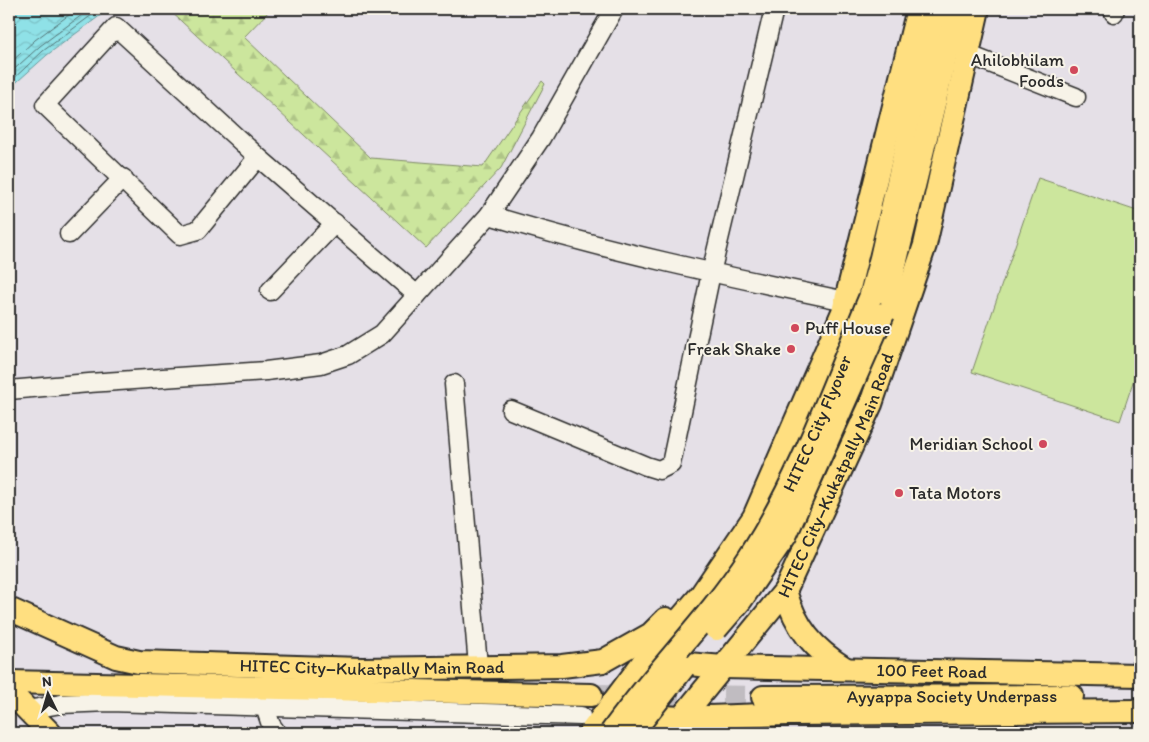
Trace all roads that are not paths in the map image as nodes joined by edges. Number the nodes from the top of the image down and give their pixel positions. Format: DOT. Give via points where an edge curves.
graph roads {
  1 [pos="614,9"];
  2 [pos="774,9"];
  3 [pos="918,9"];
  4 [pos="937,9"];
  5 [pos="957,9"];
  6 [pos="978,9"];
  7 [pos="967,54"];
  8 [pos="1076,97"];
  9 [pos="923,116"];
  10 [pos="258,157"];
  11 [pos="123,178"];
  12 [pos="489,215"];
  13 [pos="335,223"];
  14 [pos="69,234"];
  15 [pos="711,273"];
  16 [pos="270,291"];
  17 [pos="417,294"];
  18 [pos="846,301"];
  19 [pos="454,384"];
  20 [pos="9,390"];
  21 [pos="511,410"];
  22 [pos="715,576"];
  23 [pos="785,591"];
  24 [pos="9,609"];
  25 [pos="644,661"];
  26 [pos="478,666"];
  27 [pos="723,667"];
  28 [pos="846,669"];
  29 [pos="1140,675"];
  30 [pos="9,682"];
  31 [pos="9,691"];
  32 [pos="1140,696"];
  33 [pos="763,697"];
  34 [pos="599,703"];
  35 [pos="265,707"];
  36 [pos="27,710"];
  37 [pos="1140,711"];
  38 [pos="586,724"];
  39 [pos="675,726"];
  40 [pos="50,733"];
  41 [pos="277,733"];
  42 [pos="611,733"];
  43 [pos="632,733"];
  1 -- 12 [label="street" via="541,138"];
  2 -- 15 [label="street"];
  3 -- 18 [label="main road, HITEC City–Kukatpally Main Road"];
  4 -- 9 [label="main road, HITEC City Flyover"];
  5 -- 9 [label="main road, HITEC City Flyover"];
  6 -- 7 [label="main road, HITEC City–Kukatpally Main Road"];
  7 -- 8 [label="street"];
  7 -- 23 [label="main road, HITEC City–Kukatpally Main Road" via="925,245 875,395"];
  9 -- 42 [label="main road, HITEC City Flyover, bridge" via="870,298 784,500 720,601 628,708"];
  9 -- 43 [label="main road, HITEC City Flyover, bridge" via="883,314 785,536 741,600"];
  10 -- 11 [label="street" via="198,230 189,234 180,235"];
  10 -- 11 [label="street" via="116,26 45,105"];
  10 -- 13 [label="street"];
  11 -- 14 [label="street"];
  12 -- 15 [label="street" via="576,241"];
  12 -- 17 [label="street"];
  13 -- 16 [label="street"];
  13 -- 17 [label="street"];
  15 -- 18 [label="street"];
  15 -- 21 [label="street" via="671,464 659,470 646,466"];
  17 -- 20 [label="street" via="382,334 348,355 321,364"];
  18 -- 22 [label="main road, HITEC City–Kukatpally Main Road" via="754,518"];
  19 -- 26 [label="street"];
  22 -- 25 [label="main road, HITEC City–Kukatpally Main Road"];
  22 -- 26 [label="main road, HITEC City–Kukatpally Main Road" via="702,582 651,634 603,661 562,666"];
  23 -- 27 [label="main road, HITEC City–Kukatpally Main Road"];
  23 -- 28 [label="main road" via="792,616 805,634 828,658"];
  24 -- 26 [label="main road, HITEC City–Kukatpally Main Road" via="116,657 139,662 362,669"];
  25 -- 27 [label="main road, 100 Feet Road"];
  25 -- 34 [label="main road, HITEC City–Kukatpally Main Road"];
  27 -- 28 [label="main road, 100 Feet Road"];
  27 -- 39 [label="main road, HITEC City–Kukatpally Main Road"];
  28 -- 29 [label="main road, 100 Feet Road"];
  30 -- 34 [label="main road"];
  31 -- 36 [label="main road"];
  32 -- 33 [label="main road, Ayyappa Society Underpass"];
  34 -- 38 [label="main road, HITEC City–Kukatpally Main Road"];
  34 -- 39 [label="main road"];
  35 -- 36 [label="street" via="109,702 61,704"];
  35 -- 38 [label="street"];
  35 -- 41 [label="street"];
  36 -- 40 [label="main road"];
  37 -- 39 [label="main road" via="790,714"];
}
